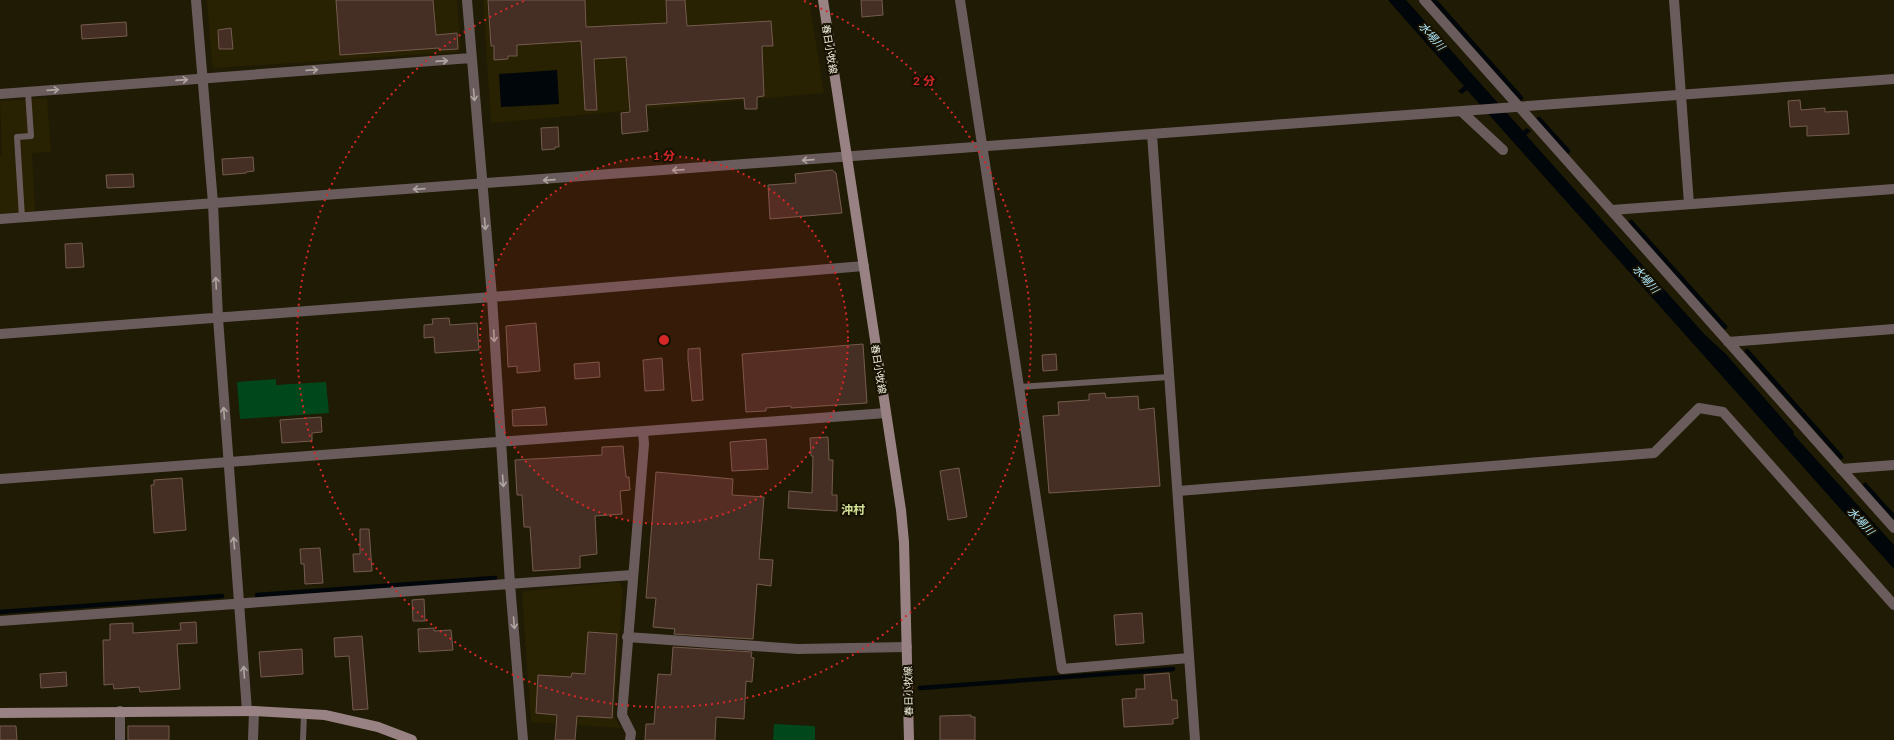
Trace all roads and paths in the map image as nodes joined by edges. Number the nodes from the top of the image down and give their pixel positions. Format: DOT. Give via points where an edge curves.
graph roads {
  1 [pos="196,0"];
  2 [pos="467,0"];
  3 [pos="823,0"];
  4 [pos="960,0"];
  5 [pos="1424,0"];
  6 [pos="1674,0"];
  7 [pos="472,58"];
  8 [pos="203,78"];
  9 [pos="1894,79"];
  10 [pos="28,92"];
  11 [pos="0,94"];
  12 [pos="1681,96"];
  13 [pos="1516,108"];
  14 [pos="1463,111"];
  15 [pos="1152,134"];
  16 [pos="983,147"];
  17 [pos="1503,150"];
  18 [pos="847,157"];
  19 [pos="482,185"];
  20 [pos="1894,189"];
  21 [pos="213,203"];
  22 [pos="1689,204"];
  23 [pos="1612,210"];
  24 [pos="22,218"];
  25 [pos="0,219"];
  26 [pos="864,266"];
  27 [pos="492,297"];
  28 [pos="218,318"];
  29 [pos="1894,328"];
  30 [pos="0,334"];
  31 [pos="1728,342"];
  32 [pos="1169,377"];
  33 [pos="1019,387"];
  34 [pos="886,413"];
  35 [pos="644,432"];
  36 [pos="500,442"];
  37 [pos="228,461"];
  38 [pos="1894,465"];
  39 [pos="1841,469"];
  40 [pos="0,479"];
  41 [pos="1178,490"];
  42 [pos="1894,528"];
  43 [pos="632,575"];
  44 [pos="510,584"];
  45 [pos="239,604"];
  46 [pos="1894,605"];
  47 [pos="0,621"];
  48 [pos="627,637"];
  49 [pos="907,647"];
  50 [pos="1190,658"];
  51 [pos="120,711"];
  52 [pos="251,711"];
  53 [pos="0,713"];
  54 [pos="304,714"];
  55 [pos="120,740"];
  56 [pos="253,740"];
  57 [pos="303,740"];
  58 [pos="412,740"];
  59 [pos="523,740"];
  60 [pos="630,740"];
  61 [pos="909,740"];
  62 [pos="1195,740"];
  1 -- 8 [label="street"];
  2 -- 7 [label="street"];
  3 -- 18 [label="main road, 春日小牧線"];
  4 -- 16 [label="street"];
  5 -- 13 [label="street"];
  6 -- 12 [label="street"];
  8 -- 7 [label="street, one-way"];
  7 -- 19 [label="street, one-way"];
  10 -- 8 [label="street, one-way"];
  8 -- 21 [label="street"];
  9 -- 12 [label="street"];
  10 -- 11 [label="street"];
  10 -- 24 [label="lane" via="31,136 17,137"];
  12 -- 13 [label="street"];
  12 -- 22 [label="street"];
  13 -- 14 [label="street"];
  13 -- 23 [label="street"];
  14 -- 15 [label="street"];
  14 -- 17 [label="street"];
  15 -- 16 [label="street"];
  15 -- 32 [label="street"];
  16 -- 18 [label="street"];
  16 -- 33 [label="street"];
  18 -- 19 [label="street, one-way"];
  18 -- 26 [label="main road, 春日小牧線"];
  19 -- 21 [label="street, one-way"];
  19 -- 27 [label="street, one-way"];
  20 -- 22 [label="street"];
  21 -- 24 [label="street"];
  28 -- 21 [label="street, one-way"];
  22 -- 23 [label="street"];
  23 -- 31 [label="street"];
  24 -- 25 [label="street"];
  26 -- 27 [label="street"];
  26 -- 34 [label="main road, 春日小牧線"];
  27 -- 28 [label="street"];
  27 -- 36 [label="street, one-way"];
  28 -- 30 [label="street"];
  37 -- 28 [label="street, one-way"];
  29 -- 31 [label="street"];
  31 -- 39 [label="street"];
  32 -- 33 [label="lane"];
  32 -- 41 [label="street"];
  33 -- 50 [label="street" via="1062,668"];
  34 -- 35 [label="street"];
  34 -- 49 [label="main road, 春日小牧線" via="903,534"];
  35 -- 36 [label="street"];
  35 -- 43 [label="street"];
  36 -- 37 [label="street"];
  36 -- 44 [label="street, one-way"];
  37 -- 40 [label="street"];
  45 -- 37 [label="street, one-way"];
  38 -- 39 [label="street"];
  39 -- 42 [label="street"];
  41 -- 46 [label="street" via="1654,453 1699,408 1723,412"];
  41 -- 50 [label="street"];
  43 -- 44 [label="street"];
  43 -- 48 [label="street"];
  44 -- 45 [label="street"];
  44 -- 59 [label="street, one-way"];
  45 -- 47 [label="street"];
  52 -- 45 [label="street, one-way"];
  48 -- 49 [label="street" via="798,649"];
  48 -- 60 [label="street" via="622,715 630,733"];
  49 -- 61 [label="main road, 春日小牧線"];
  50 -- 62 [label="street"];
  51 -- 52 [label="main road"];
  51 -- 53 [label="main road"];
  51 -- 55 [label="street"];
  52 -- 54 [label="main road"];
  52 -- 56 [label="street"];
  54 -- 57 [label="lane"];
  54 -- 58 [label="main road" via="325,715 378,727"];
}
